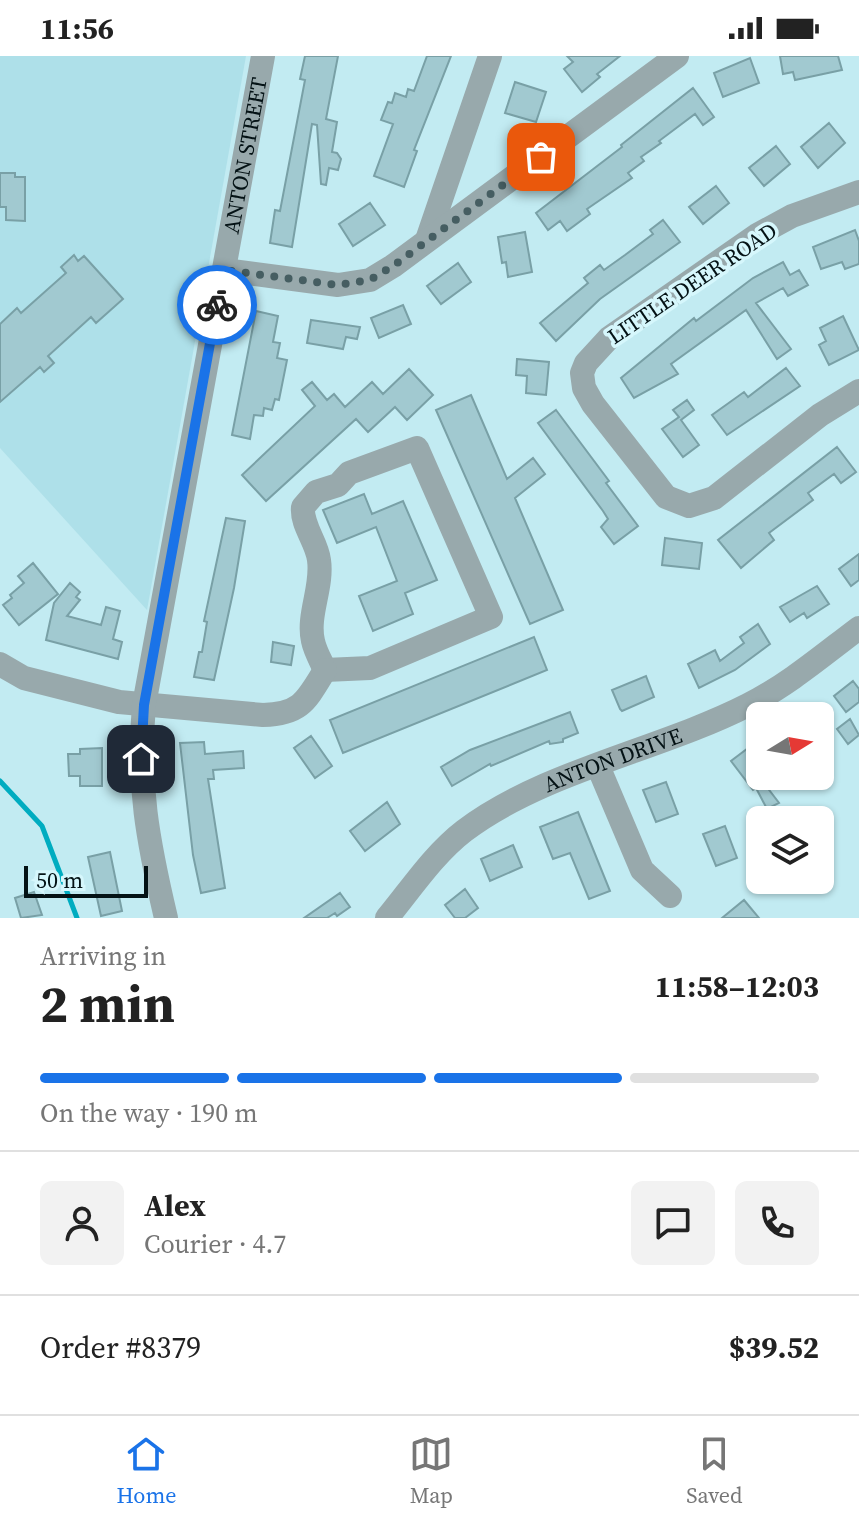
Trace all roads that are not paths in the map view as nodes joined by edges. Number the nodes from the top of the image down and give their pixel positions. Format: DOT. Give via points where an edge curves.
graph roads {
  1 [pos="263,56"];
  2 [pos="490,56"];
  3 [pos="677,56"];
  4 [pos="859,192"];
  5 [pos="427,240"];
  6 [pos="224,270"];
  7 [pos="859,391"];
  8 [pos="859,628"];
  9 [pos="0,664"];
  10 [pos="325,670"];
  11 [pos="144,705"];
  12 [pos="598,766"];
  13 [pos="670,896"];
  14 [pos="166,918"];
  15 [pos="387,918"];
  1 -- 6 [label="street, ANTON STREET"];
  2 -- 5 [label="street"];
  3 -- 5 [label="street"];
  4 -- 7 [label="street, LITTLE DEER ROAD" via="757,235 609,338 582,373 593,404 666,497 689,506 714,498"];
  5 -- 6 [label="street" via="381,274 353,284"];
  6 -- 11 [label="street, ANTON STREET"];
  8 -- 12 [label="street, ANTON DRIVE" via="748,705"];
  9 -- 11 [label="street" via="24,678"];
  10 -- 10 [label="street" via="370,668 491,617 417,448 349,473 338,485 316,492 303,507 319,561 312,630"];
  10 -- 11 [label="street" via="287,714"];
  11 -- 14 [label="street, ANTON STREET" via="144,809"];
  12 -- 13 [label="street" via="642,870"];
  12 -- 15 [label="street, ANTON DRIVE" via="525,796 462,833"];
}
